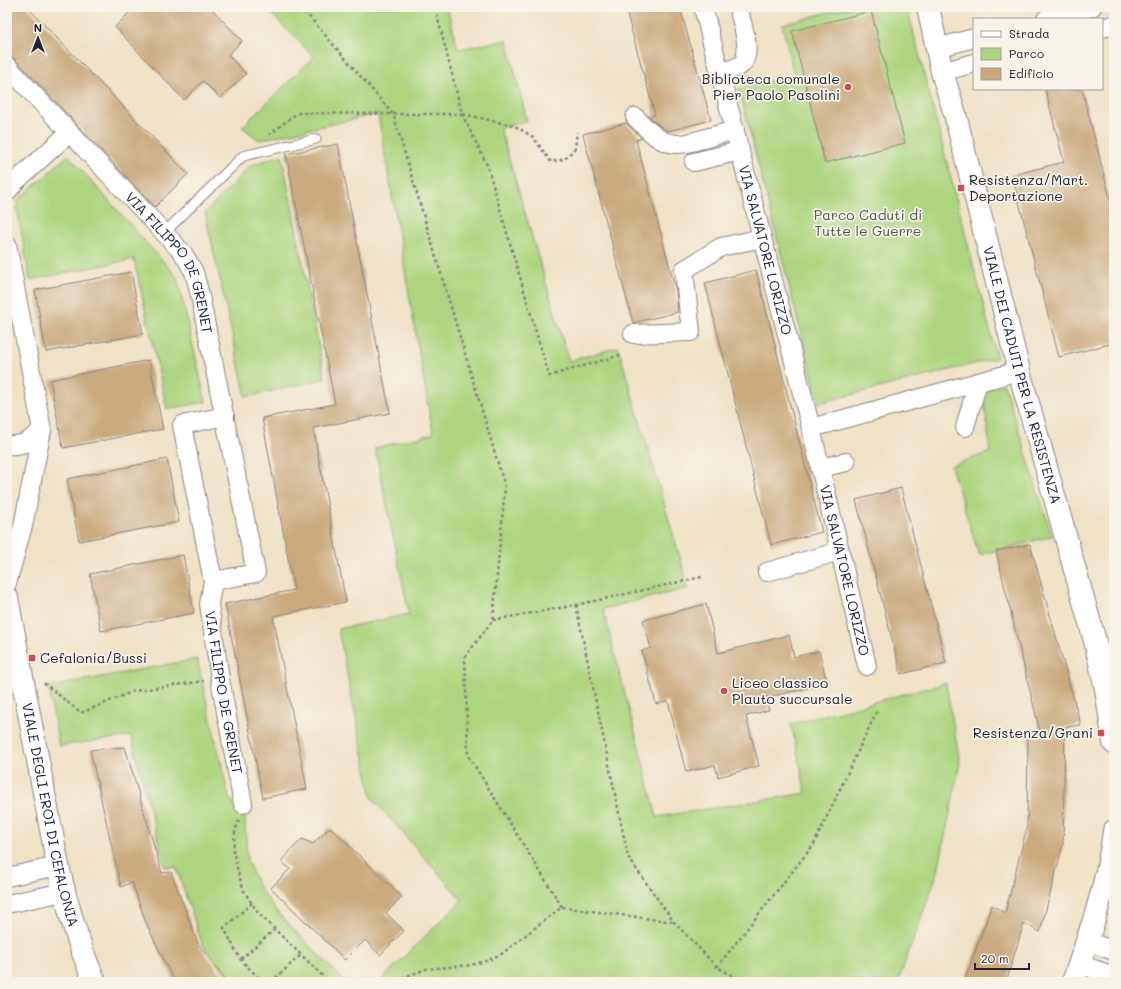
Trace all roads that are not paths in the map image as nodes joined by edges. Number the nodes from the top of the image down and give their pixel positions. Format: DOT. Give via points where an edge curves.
graph roads {
  1 [pos="703,7"];
  2 [pos="738,7"];
  3 [pos="928,7"];
  4 [pos="1092,7"];
  5 [pos="1050,18"];
  6 [pos="1114,25"];
  7 [pos="1103,28"];
  8 [pos="973,38"];
  9 [pos="937,48"];
  10 [pos="973,63"];
  11 [pos="7,66"];
  12 [pos="720,72"];
  13 [pos="942,72"];
  14 [pos="635,116"];
  15 [pos="735,130"];
  16 [pos="69,132"];
  17 [pos="316,139"];
  18 [pos="740,151"];
  19 [pos="694,162"];
  20 [pos="7,192"];
  21 [pos="164,233"];
  22 [pos="762,238"];
  23 [pos="7,244"];
  24 [pos="633,334"];
  25 [pos="1019,371"];
  26 [pos="978,382"];
  27 [pos="225,416"];
  28 [pos="965,427"];
  29 [pos="811,428"];
  30 [pos="42,430"];
  31 [pos="7,445"];
  32 [pos="846,462"];
  33 [pos="820,468"];
  34 [pos="840,551"];
  35 [pos="767,572"];
  36 [pos="213,581"];
  37 [pos="7,583"];
  38 [pos="7,598"];
  39 [pos="867,666"];
  40 [pos="1114,743"];
  41 [pos="243,804"];
  42 [pos="1114,831"];
  43 [pos="58,866"];
  44 [pos="7,877"];
  45 [pos="64,892"];
  46 [pos="7,904"];
  47 [pos="1087,941"];
  48 [pos="1114,951"];
  49 [pos="1076,973"];
  50 [pos="1114,976"];
  51 [pos="95,982"];
  1 -- 12 [label="street, VIA SALVATORE LORIZZO"];
  2 -- 12 [label="street" via="746,40 746,56 742,64"];
  3 -- 9 [label="street, VIALE DEI CADUTI PER LA RESISTENZA"];
  4 -- 5 [label="street"];
  6 -- 7 [label="street"];
  8 -- 9 [label="street"];
  9 -- 13 [label="street, VIALE DEI CADUTI PER LA RESISTENZA"];
  10 -- 13 [label="street"];
  11 -- 16 [label="street, VIA FILIPPO DE GRENET"];
  12 -- 15 [label="street, VIA SALVATORE LORIZZO"];
  13 -- 25 [label="street, VIALE DEI CADUTI PER LA RESISTENZA"];
  14 -- 15 [label="street" via="653,135 671,143 688,143"];
  15 -- 18 [label="street, VIA SALVATORE LORIZZO"];
  16 -- 20 [label="street"];
  16 -- 21 [label="street, VIA FILIPPO DE GRENET"];
  17 -- 21 [label="lane" via="243,156"];
  18 -- 19 [label="street"];
  18 -- 22 [label="street, VIA SALVATORE LORIZZO"];
  21 -- 27 [label="street, VIA FILIPPO DE GRENET" via="183,253 194,272"];
  22 -- 24 [label="street" via="721,248 684,270 691,332"];
  22 -- 29 [label="street, VIA SALVATORE LORIZZO"];
  23 -- 30 [label="street"];
  25 -- 26 [label="street"];
  25 -- 40 [label="street, VIALE DEI CADUTI PER LA RESISTENZA" via="1090,623 1106,689"];
  26 -- 28 [label="street"];
  26 -- 29 [label="street"];
  27 -- 36 [label="street, VIA FILIPPO DE GRENET" via="182,425"];
  27 -- 36 [label="street, VIA FILIPPO DE GRENET" via="256,573"];
  29 -- 33 [label="street, VIA SALVATORE LORIZZO"];
  30 -- 31 [label="street" via="32,440 16,446"];
  30 -- 37 [label="street" via="23,526"];
  32 -- 33 [label="street"];
  33 -- 34 [label="street, VIA SALVATORE LORIZZO"];
  34 -- 35 [label="street"];
  34 -- 39 [label="street, VIA SALVATORE LORIZZO"];
  36 -- 41 [label="street, VIA FILIPPO DE GRENET" via="208,604"];
  38 -- 43 [label="street, VIALE DEGLI EROI DI CEFALONIA"];
  42 -- 47 [label="street" via="1098,907"];
  43 -- 44 [label="street"];
  43 -- 45 [label="street, VIALE DEGLI EROI DI CEFALONIA"];
  45 -- 46 [label="street"];
  45 -- 51 [label="street, VIALE DEGLI EROI DI CEFALONIA"];
  47 -- 48 [label="street"];
  47 -- 49 [label="street"];
  49 -- 50 [label="street"];
}
